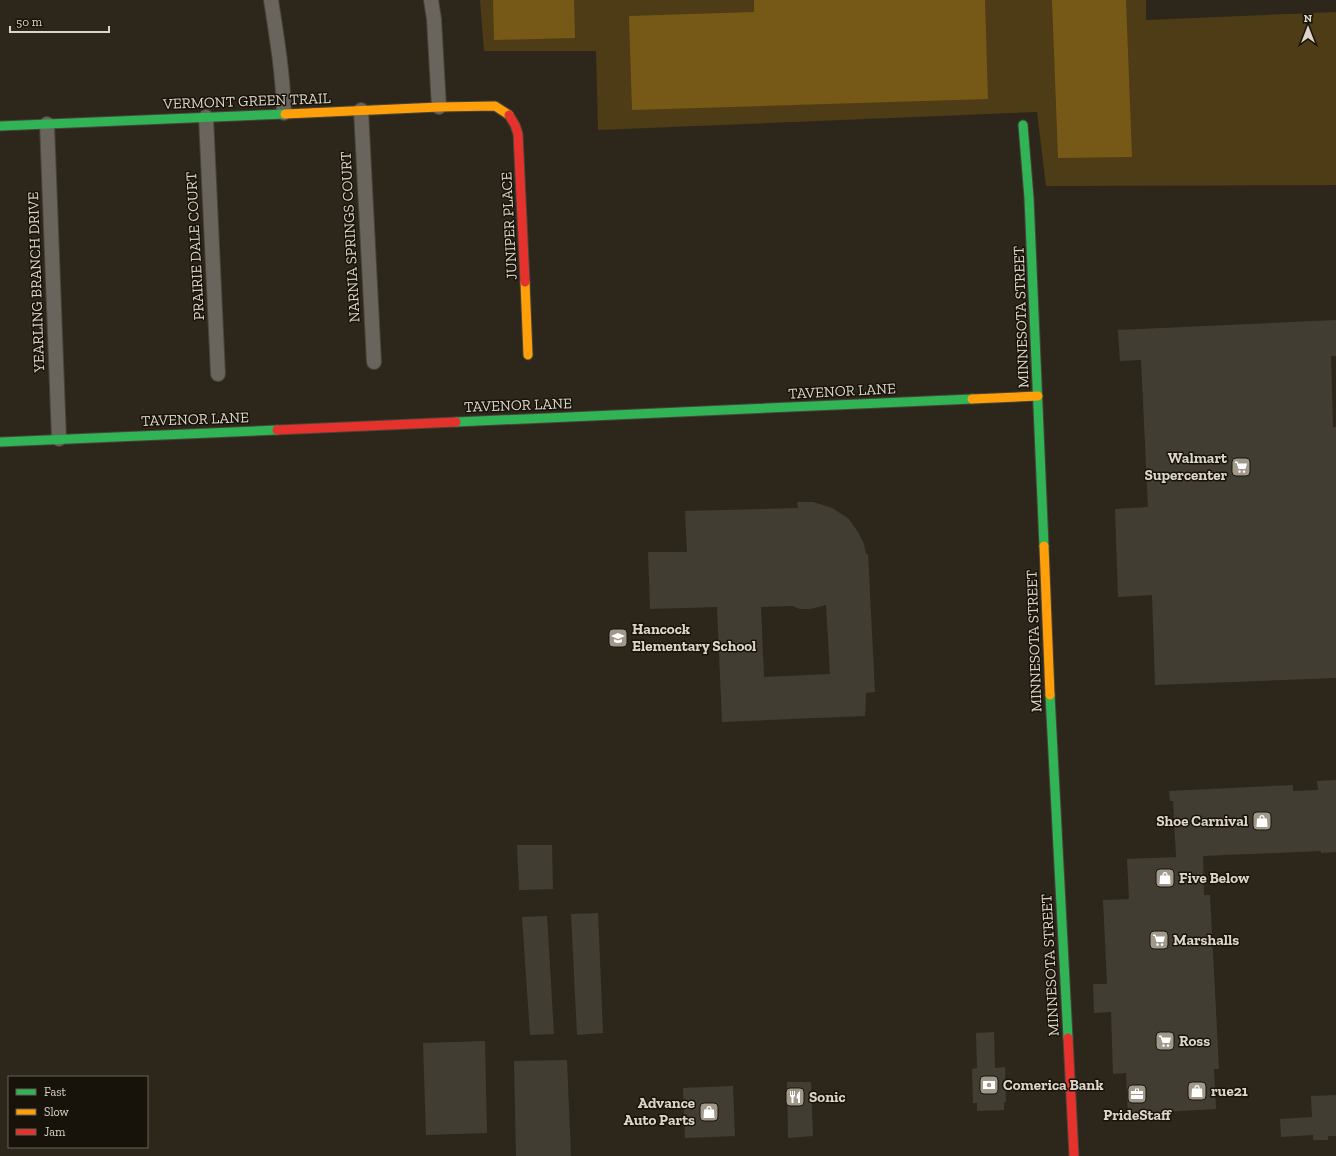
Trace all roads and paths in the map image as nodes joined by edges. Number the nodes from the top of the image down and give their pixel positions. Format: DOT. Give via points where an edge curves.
graph roads {
  1 [pos="271,0"];
  2 [pos="431,0"];
  3 [pos="495,106"];
  4 [pos="439,107"];
  5 [pos="361,110"];
  6 [pos="284,113"];
  7 [pos="206,117"];
  8 [pos="47,124"];
  9 [pos="1023,125"];
  10 [pos="0,126"];
  11 [pos="528,355"];
  12 [pos="374,362"];
  13 [pos="218,374"];
  14 [pos="1038,396"];
  15 [pos="59,439"];
  16 [pos="0,442"];
  17 [pos="1074,1156"];
  1 -- 6 [label="street" via="280,50"];
  2 -- 4 [label="street"];
  3 -- 4 [label="street, VERMONT GREEN TRAIL"];
  3 -- 11 [label="street, JUNIPER PLACE" via="512,119 518,134"];
  4 -- 5 [label="street, VERMONT GREEN TRAIL"];
  5 -- 6 [label="street, VERMONT GREEN TRAIL"];
  5 -- 12 [label="street, NARNIA SPRINGS COURT"];
  6 -- 7 [label="street, VERMONT GREEN TRAIL"];
  7 -- 8 [label="street, VERMONT GREEN TRAIL"];
  7 -- 13 [label="street, PRAIRIE DALE COURT"];
  8 -- 10 [label="street, VERMONT GREEN TRAIL"];
  8 -- 15 [label="street, YEARLING BRANCH DRIVE"];
  9 -- 14 [label="street, MINNESOTA STREET" via="1030,198"];
  14 -- 15 [label="street, TAVENOR LANE"];
  14 -- 17 [label="street, MINNESOTA STREET" via="1054,780"];
  15 -- 16 [label="street, TAVENOR LANE"];
}
